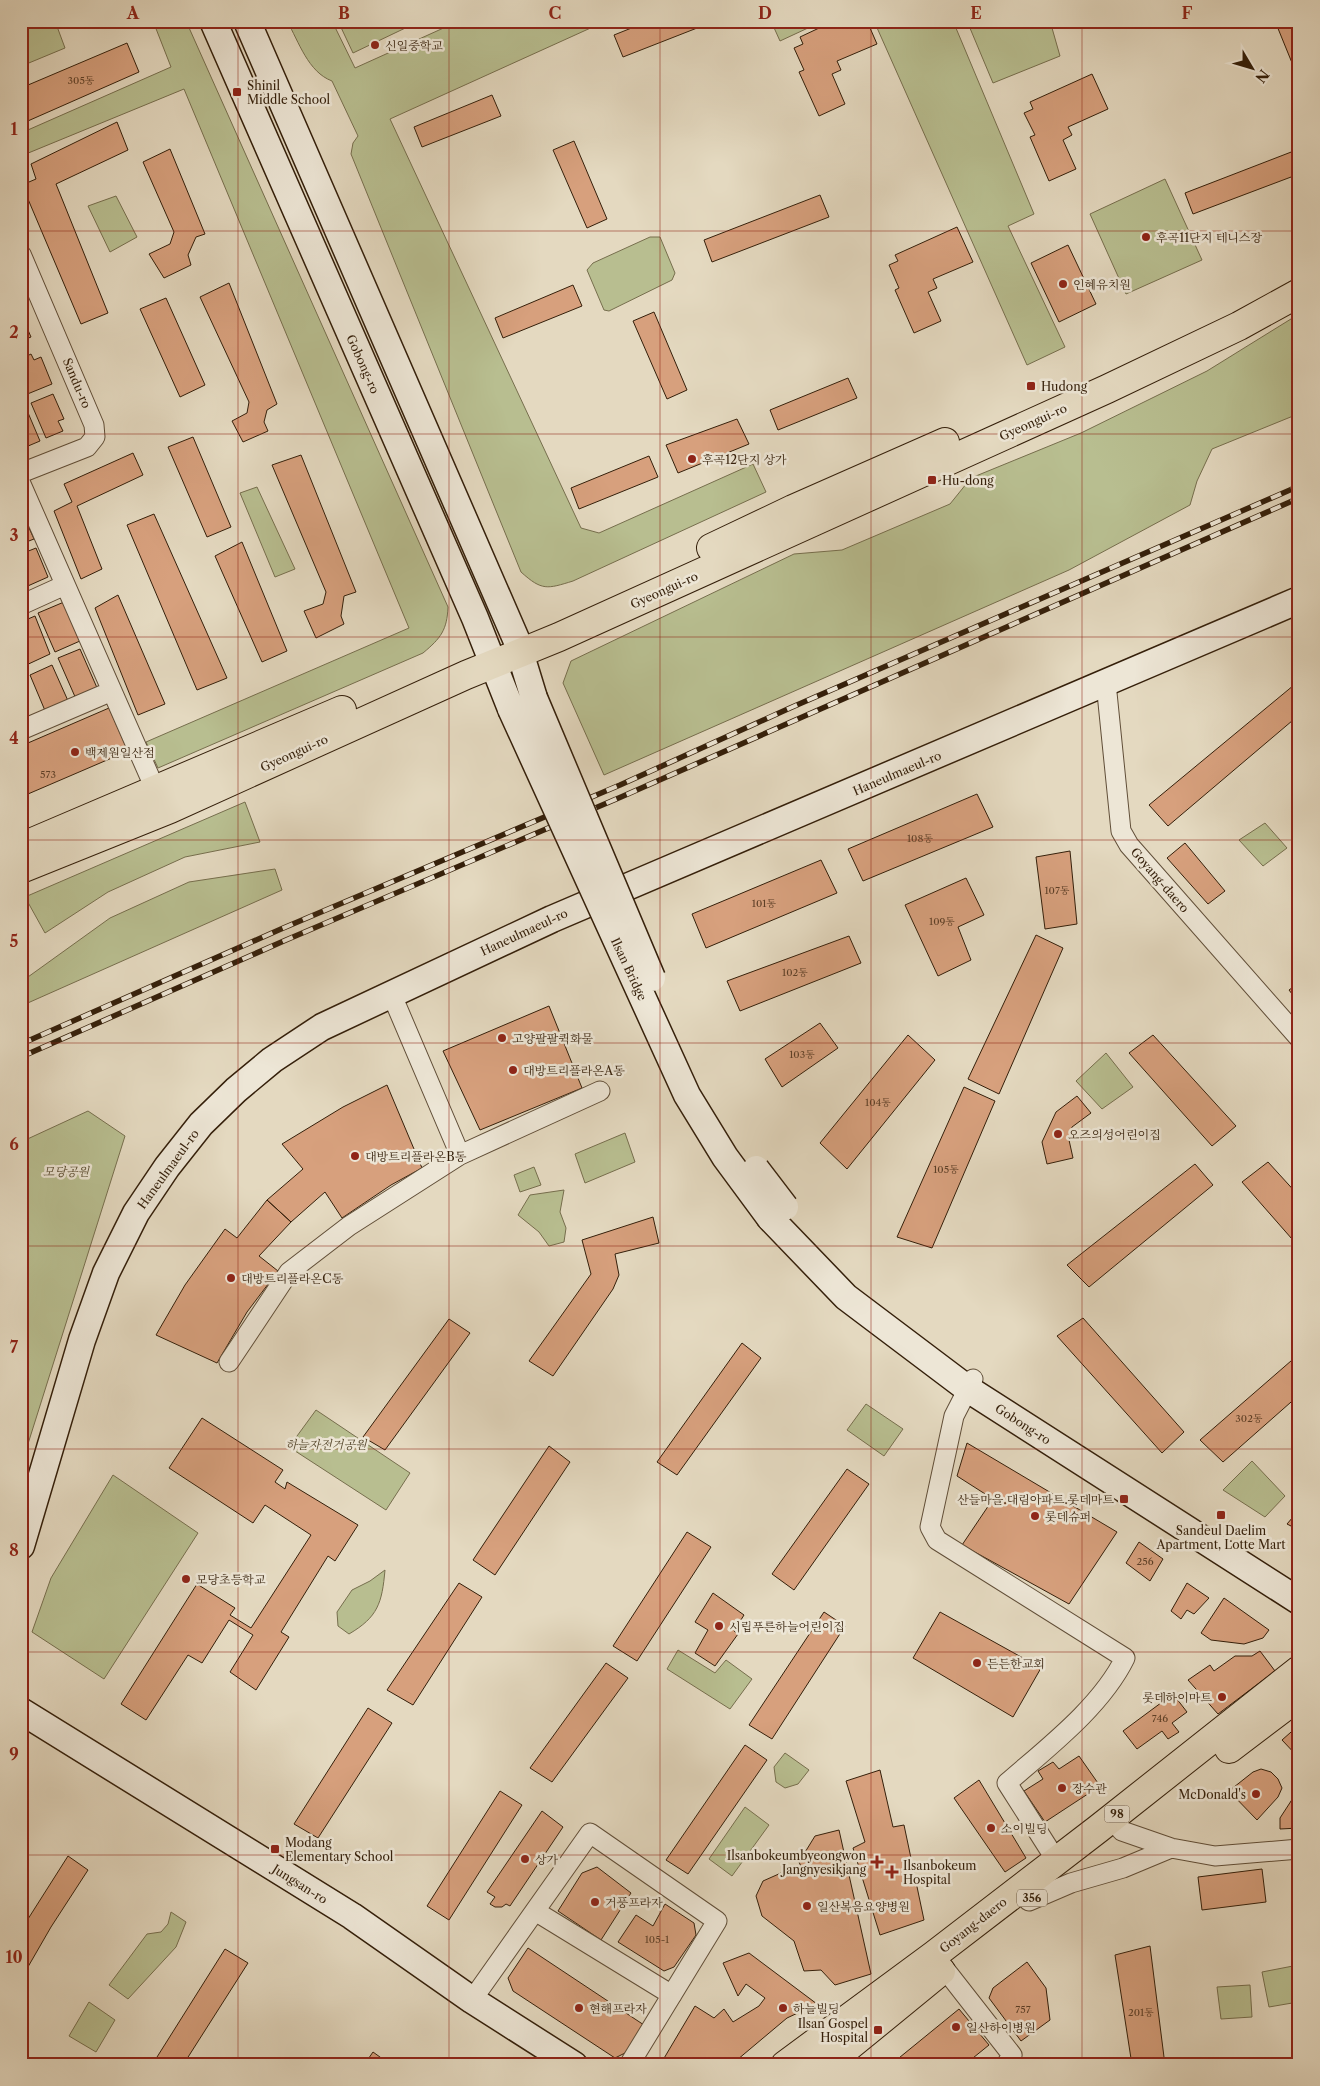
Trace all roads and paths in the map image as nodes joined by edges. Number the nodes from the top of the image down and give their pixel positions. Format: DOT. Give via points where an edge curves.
graph roads {
  1 [pos="213,21"];
  2 [pos="247,21"];
  3 [pos="21,254"];
  4 [pos="1299,275"];
  5 [pos="1299,292"];
  6 [pos="21,473"];
  7 [pos="21,484"];
  8 [pos="65,585"];
  9 [pos="1299,600"];
  10 [pos="21,605"];
  11 [pos="518,646"];
  12 [pos="489,657"];
  13 [pos="1106,684"];
  14 [pos="112,691"];
  15 [pos="511,709"];
  16 [pos="21,730"];
  17 [pos="156,791"];
  18 [pos="21,847"];
  19 [pos="21,868"];
  20 [pos="391,993"];
  21 [pos="1299,1038"];
  22 [pos="600,1091"];
  23 [pos="460,1155"];
  24 [pos="777,1212"];
  25 [pos="229,1362"];
  26 [pos="971,1384"];
  27 [pos="21,1546"];
  28 [pos="1299,1584"];
  29 [pos="1299,1601"];
  30 [pos="1299,1670"];
  31 [pos="1299,1696"];
  32 [pos="21,1711"];
  33 [pos="1116,1825"];
  34 [pos="1171,1848"];
  35 [pos="1299,1849"];
  36 [pos="1056,1860"];
  37 [pos="1029,1901"];
  38 [pos="535,1911"];
  39 [pos="944,1968"];
  40 [pos="672,1995"];
  41 [pos="472,2000"];
  42 [pos="574,2065"];
  43 [pos="630,2065"];
  44 [pos="786,2065"];
  45 [pos="826,2065"];
  46 [pos="1006,2065"];
  1 -- 12 [label="main road, Gobong-ro" via="467,600"];
  2 -- 11 [label="main road"];
  3 -- 6 [label="street, Sandu-ro" via="94,425 95,436 87,447"];
  4 -- 11 [label="main road, Gyeongui-ro" via="1231,313 793,509 553,624"];
  5 -- 11 [label="main road, Gyeongui-ro" via="1239,326 1107,388"];
  7 -- 8 [label="street"];
  8 -- 10 [label="street"];
  8 -- 14 [label="street"];
  9 -- 13 [label="main road, Haneulmaeul-ro"];
  11 -- 12 [label="main road, Gyeongui-ro"];
  11 -- 24 [label="main road, Ilsan Bridge, bridge" via="534,698 674,1031"];
  12 -- 15 [label="main road, Gobong-ro"];
  12 -- 17 [label="main road, Gyeongui-ro"];
  12 -- 19 [label="main road, Gyeongui-ro" via="170,809"];
  13 -- 20 [label="main road, Haneulmaeul-ro" via="552,919"];
  13 -- 21 [label="street, Goyang-daero" via="1121,831 1129,845"];
  14 -- 16 [label="street"];
  14 -- 17 [label="street"];
  15 -- 24 [label="main road, Ilsan Bridge, bridge" via="687,1095 725,1158"];
  17 -- 18 [label="main road, Gyeongui-ro"];
  20 -- 23 [label="street"];
  20 -- 27 [label="main road, Haneulmaeul-ro" via="322,1027 272,1060 236,1090 201,1124 136,1213 106,1273 82,1340"];
  22 -- 23 [label="street"];
  23 -- 25 [label="street" via="349,1226 289,1272"];
  24 -- 26 [label="main road, Gobong-ro" via="892,1318"];
  26 -- 28 [label="main road, Gobong-ro"];
  26 -- 29 [label="main road, Gobong-ro"];
  26 -- 36 [label="street" via="954,1416 930,1527 937,1540 1125,1658 1116,1676 1090,1706 1007,1783"];
  30 -- 33 [label="main road, Goyang-daero / 98"];
  31 -- 33 [label="main road, Goyang-daero / 356"];
  32 -- 41 [label="main road, Jungsan-ro" via="352,1916"];
  33 -- 34 [label="street"];
  33 -- 36 [label="main road, Goyang-daero / 98"];
  33 -- 37 [label="main road, Goyang-daero / 356"];
  34 -- 35 [label="street" via="1215,1856"];
  34 -- 37 [label="street" via="1123,1868 1071,1882"];
  36 -- 44 [label="main road, Goyang-daero / 98"];
  37 -- 39 [label="main road, Goyang-daero / 356"];
  38 -- 40 [label="street"];
  38 -- 40 [label="street" via="590,1833 717,1921"];
  38 -- 41 [label="street"];
  39 -- 45 [label="main road, Goyang-daero / 356"];
  39 -- 46 [label="street" via="1012,2055"];
  40 -- 43 [label="street"];
  41 -- 42 [label="main road, Jungsan-ro"];
}
